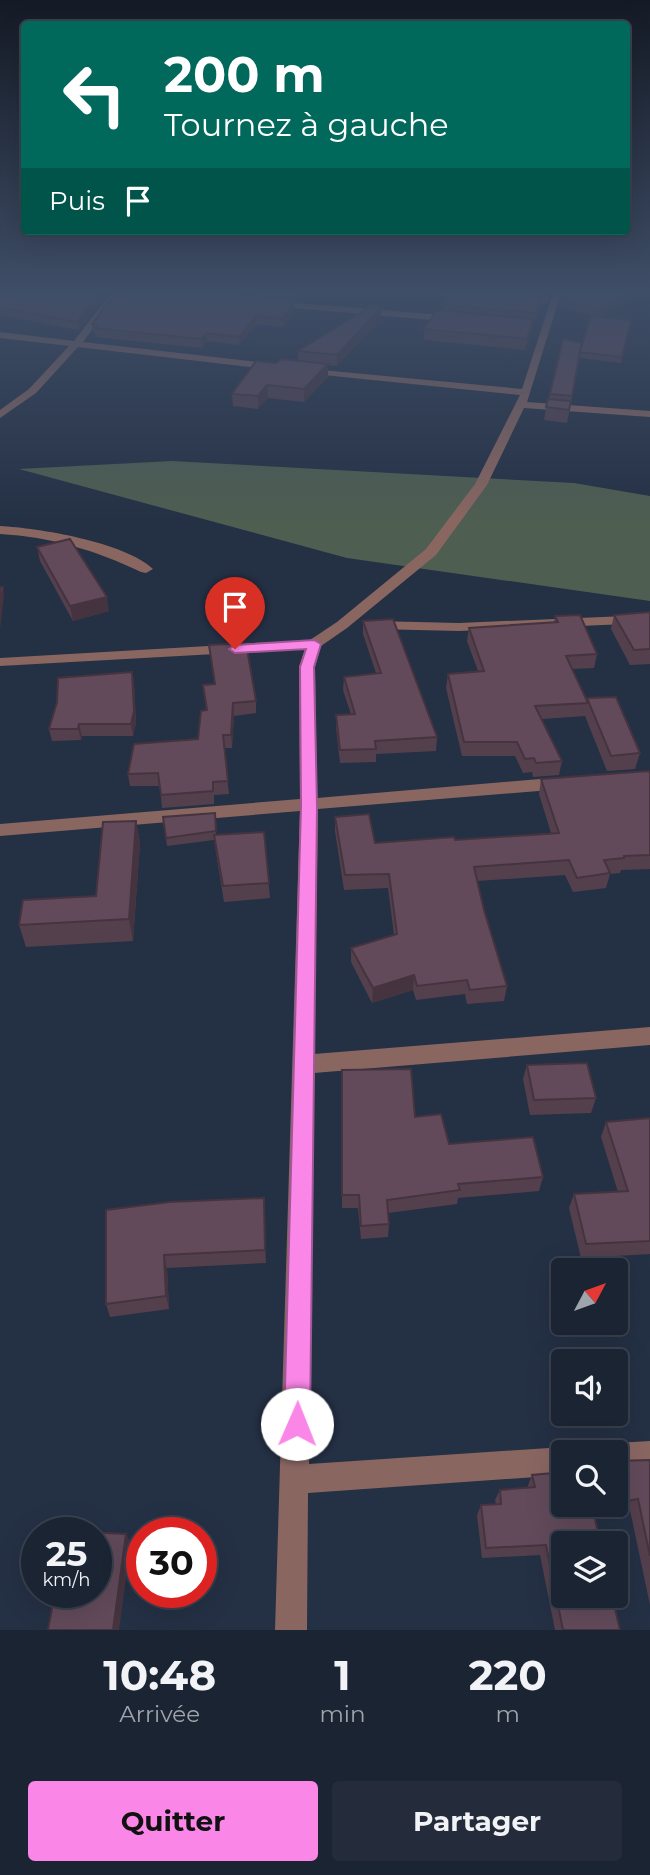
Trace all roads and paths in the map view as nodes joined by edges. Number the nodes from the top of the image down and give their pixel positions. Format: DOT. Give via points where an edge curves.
graph roads {
  1 [pos="52,369"];
  2 [pos="275,369"];
  3 [pos="533,369"];
  4 [pos="524,399"];
  5 [pos="650,414"];
  6 [pos="0,415"];
  7 [pos="0,530"];
  8 [pos="146,569"];
  9 [pos="650,619"];
  10 [pos="342,625"];
  11 [pos="314,644"];
  12 [pos="0,662"];
  13 [pos="586,781"];
  14 [pos="309,806"];
  15 [pos="0,830"];
  16 [pos="650,1035"];
  17 [pos="304,1064"];
  18 [pos="650,1455"];
  19 [pos="628,1456"];
  20 [pos="551,1462"];
  21 [pos="296,1479"];
  22 [pos="291,1630"];
  1 -- 6 [label="street" via="18,405"];
  2 -- 4 [label="street"];
  3 -- 4 [label="street"];
  4 -- 5 [label="street"];
  4 -- 10 [label="street" via="481,485 431,552"];
  7 -- 8 [label="street" via="64,537 103,548"];
  9 -- 10 [label="street" via="459,627"];
  10 -- 11 [label="street"];
  11 -- 12 [label="street"];
  11 -- 14 [label="street" via="307,667"];
  13 -- 14 [label="street"];
  14 -- 15 [label="street"];
  14 -- 17 [label="street"];
  16 -- 17 [label="street"];
  17 -- 21 [label="street"];
  18 -- 19 [label="street"];
  20 -- 21 [label="street"];
  21 -- 22 [label="street"];
}
